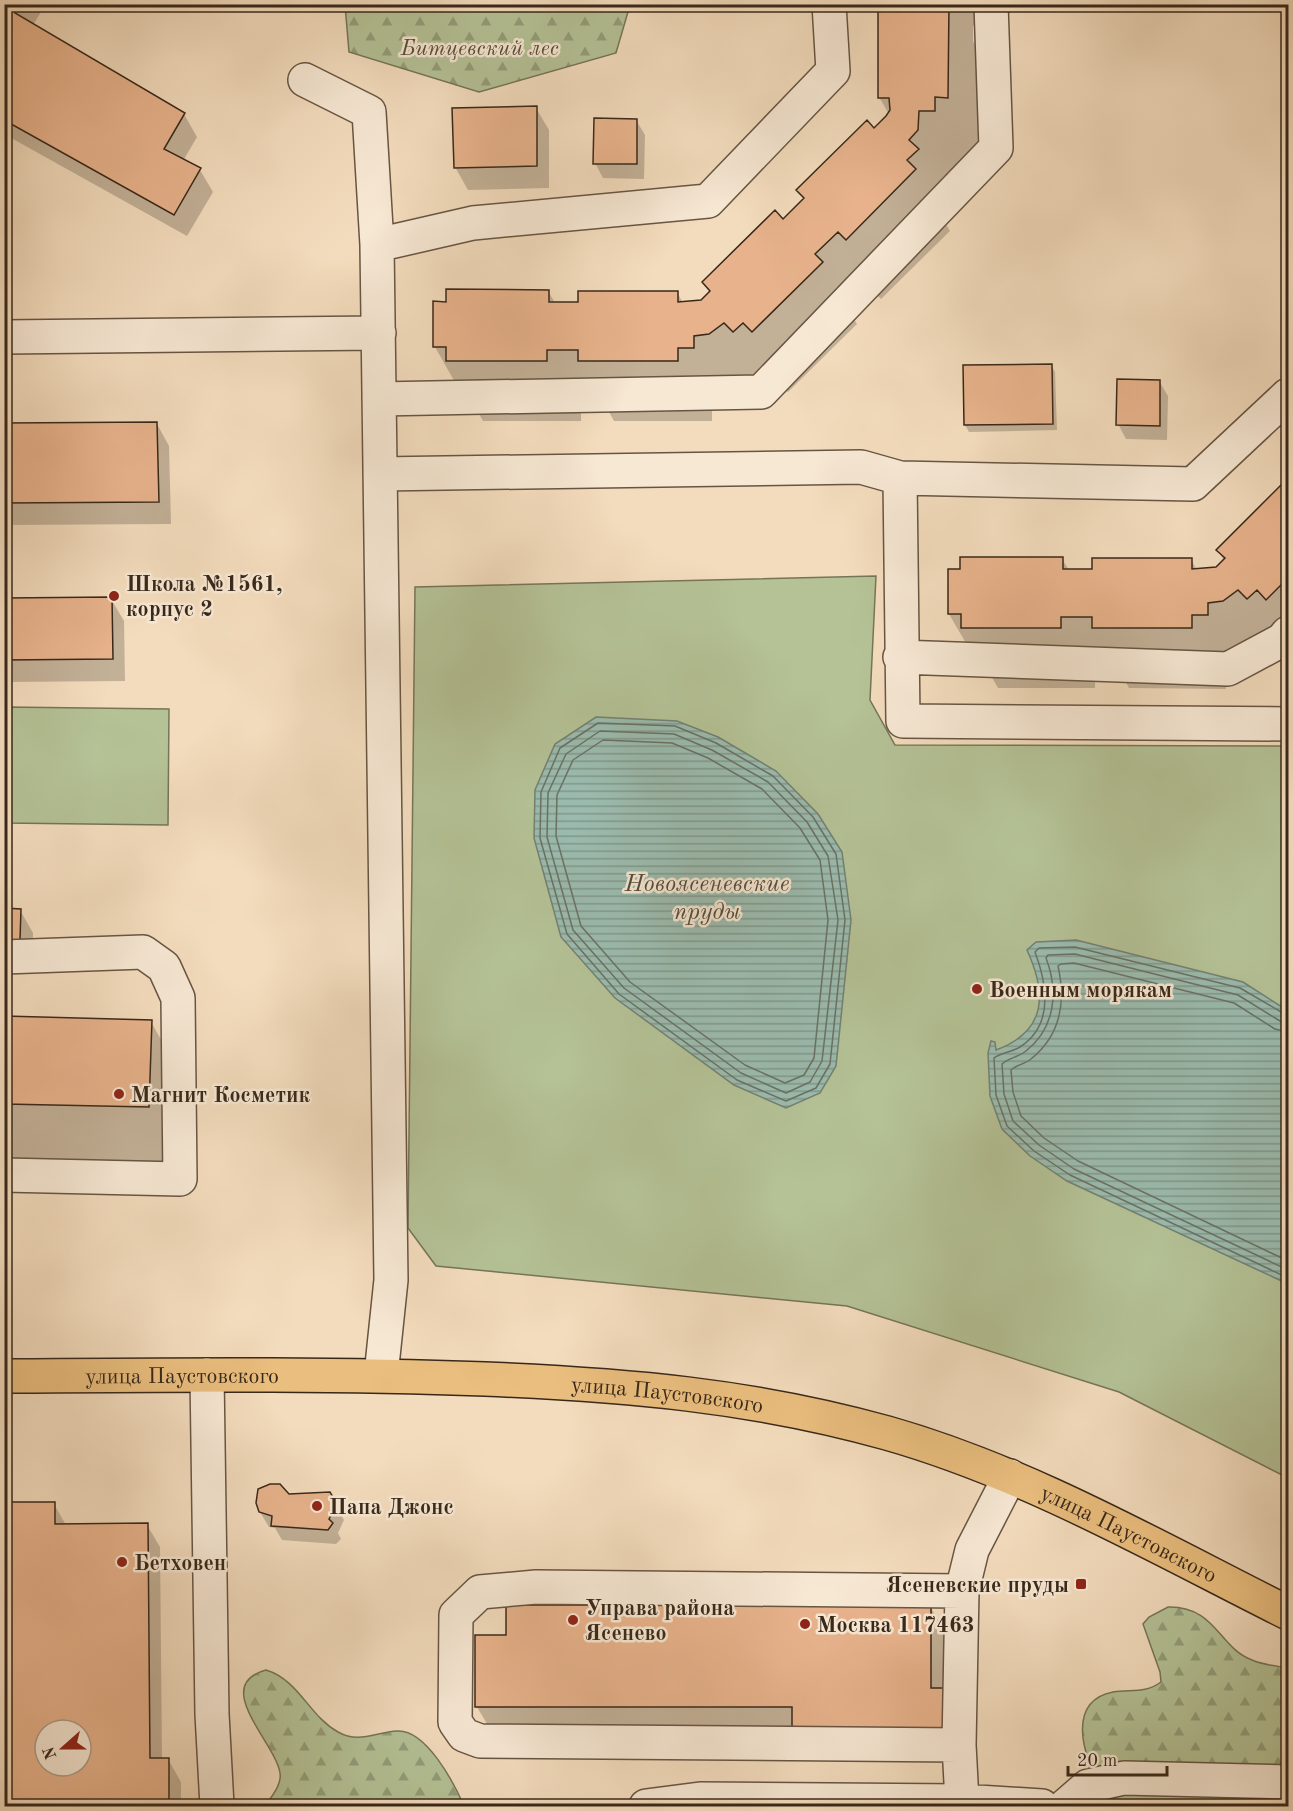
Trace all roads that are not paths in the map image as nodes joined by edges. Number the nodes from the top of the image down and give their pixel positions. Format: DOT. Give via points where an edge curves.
graph roads {
  1 [pos="829,4"];
  2 [pos="991,4"];
  3 [pos="305,80"];
  4 [pos="377,245"];
  5 [pos="379,333"];
  6 [pos="4,337"];
  7 [pos="1288,395"];
  8 [pos="379,399"];
  9 [pos="380,474"];
  10 [pos="900,478"];
  11 [pos="1288,633"];
  12 [pos="900,657"];
  13 [pos="1288,724"];
  14 [pos="4,957"];
  15 [pos="4,1175"];
  16 [pos="207,1375"];
  17 [pos="381,1375"];
  18 [pos="4,1376"];
  19 [pos="1010,1476"];
  20 [pos="962,1591"];
  21 [pos="1288,1613"];
  22 [pos="959,1745"];
  23 [pos="1288,1782"];
  24 [pos="962,1804"];
  25 [pos="217,1806"];
  26 [pos="646,1806"];
  27 [pos="1042,1806"];
  28 [pos="1065,1806"];
  1 -- 4 [label="lane" via="833,72 708,201 473,223"];
  2 -- 8 [label="lane" via="996,148 761,392"];
  3 -- 4 [label="lane" via="369,112"];
  4 -- 5 [label="lane"];
  5 -- 6 [label="lane"];
  5 -- 8 [label="lane"];
  7 -- 10 [label="lane" via="1193,484"];
  8 -- 9 [label="lane"];
  9 -- 10 [label="lane" via="861,467"];
  9 -- 17 [label="lane" via="391,1280"];
  10 -- 12 [label="lane"];
  11 -- 12 [label="lane" via="1228,669"];
  12 -- 13 [label="lane" via="903,721"];
  14 -- 15 [label="lane" via="142,952 164,967 178,998 180,1179"];
  16 -- 17 [label="main road, улица Паустовского"];
  16 -- 18 [label="main road, улица Паустовского"];
  16 -- 25 [label="lane"];
  17 -- 19 [label="main road, улица Паустовского" via="579,1383 705,1394 786,1408 889,1434"];
  19 -- 20 [label="lane" via="972,1550"];
  19 -- 21 [label="main road, улица Паустовского"];
  20 -- 22 [label="lane"];
  20 -- 22 [label="lane" via="536,1587 480,1592 456,1615 456,1722 464,1735 480,1741"];
  22 -- 24 [label="lane"];
  23 -- 28 [label="lane" via="1124,1778 1088,1786"];
  24 -- 26 [label="lane" via="700,1799"];
  24 -- 27 [label="lane"];
}
